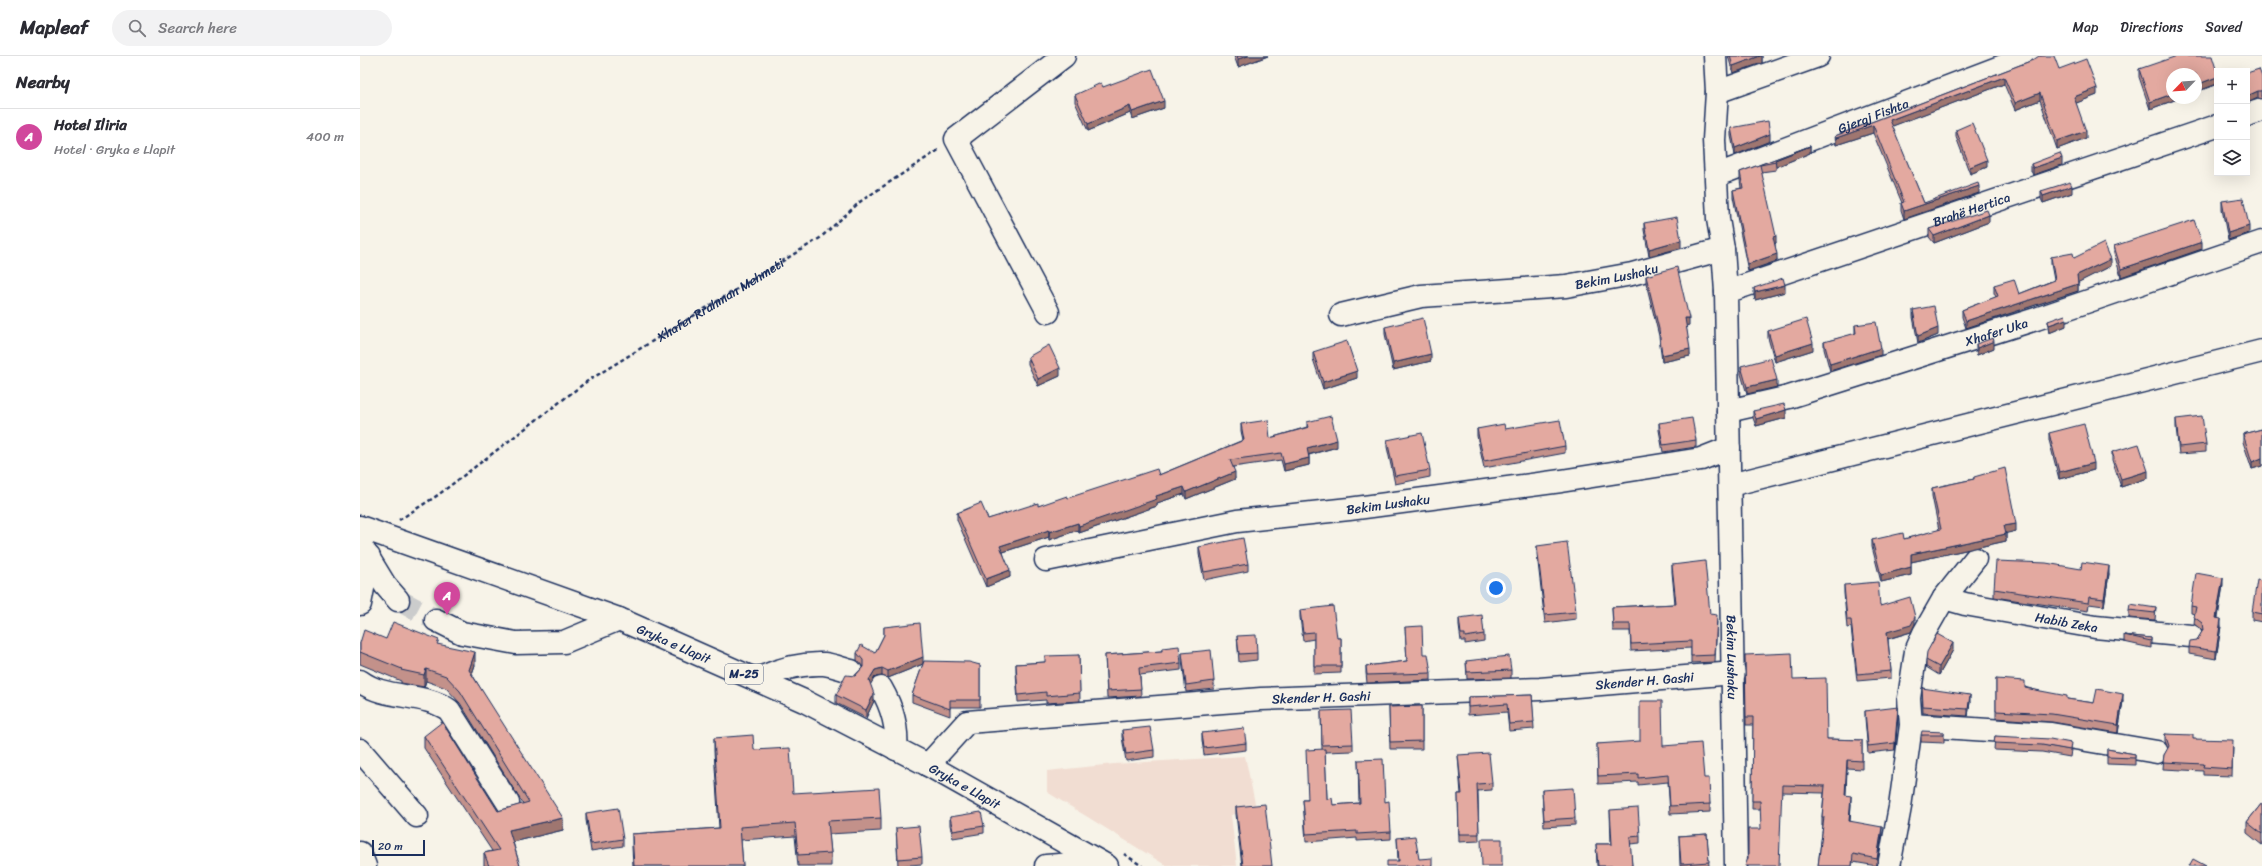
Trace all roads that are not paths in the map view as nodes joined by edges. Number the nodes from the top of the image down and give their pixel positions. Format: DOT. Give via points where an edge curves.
graph roads {
  1 [pos="1064,56"];
  2 [pos="1715,56"];
  3 [pos="1818,56"];
  4 [pos="2029,56"];
  5 [pos="1717,92"];
  6 [pos="2262,110"];
  7 [pos="2250,114"];
  8 [pos="2214,127"];
  9 [pos="1717,175"];
  10 [pos="2262,242"];
  11 [pos="1723,249"];
  12 [pos="1726,292"];
  13 [pos="1048,312"];
  14 [pos="1341,315"];
  15 [pos="2262,351"];
  16 [pos="1728,411"];
  17 [pos="1729,448"];
  18 [pos="1730,485"];
  19 [pos="364,540"];
  20 [pos="1975,559"];
  21 [pos="1046,560"];
  22 [pos="1944,598"];
  23 [pos="398,600"];
  24 [pos="360,604"];
  25 [pos="619,619"];
  26 [pos="436,620"];
  27 [pos="2191,636"];
  28 [pos="851,671"];
  29 [pos="1734,673"];
  30 [pos="756,680"];
  31 [pos="360,681"];
  32 [pos="881,688"];
  33 [pos="1911,725"];
  34 [pos="896,749"];
  35 [pos="360,750"];
  36 [pos="2157,752"];
  37 [pos="928,765"];
  38 [pos="508,803"];
  39 [pos="417,816"];
  40 [pos="360,853"];
  41 [pos="1103,864"];
  42 [pos="365,866"];
  43 [pos="1046,866"];
  44 [pos="1736,866"];
  45 [pos="1889,866"];
  1 -- 13 [label="street" via="956,139"];
  2 -- 5 [label="street, Bekim Lushaku"];
  3 -- 5 [label="street"];
  4 -- 9 [label="street, Gjergj Fishta"];
  5 -- 9 [label="street, Bekim Lushaku" via="1714,140"];
  6 -- 7 [label="street"];
  8 -- 12 [label="street, Brahë Hertica"];
  9 -- 11 [label="street, Bekim Lushaku" via="1718,219"];
  10 -- 16 [label="street, Xhafer Uka" via="2036,319 1789,397"];
  11 -- 12 [label="street, Bekim Lushaku"];
  11 -- 14 [label="street, Bekim Lushaku" via="1632,274 1566,286 1421,296"];
  12 -- 16 [label="street, Bekim Lushaku"];
  15 -- 18 [label="street"];
  16 -- 17 [label="street, Bekim Lushaku"];
  17 -- 18 [label="street, Bekim Lushaku"];
  17 -- 21 [label="street, Bekim Lushaku" via="1701,459 1561,480 1237,520"];
  18 -- 29 [label="street, Bekim Lushaku"];
  19 -- 23 [label="street" via="386,585"];
  19 -- 24 [label="street"];
  19 -- 25 [label="street, Gryka e Llapit / M-25"];
  20 -- 22 [label="street"];
  22 -- 27 [label="street, Habib Zeka" via="2095,627"];
  22 -- 33 [label="street" via="1916,651 1909,698"];
  25 -- 26 [label="street" via="564,642 516,642 462,633"];
  25 -- 30 [label="street, Gryka e Llapit / M-25"];
  28 -- 30 [label="street" via="824,664 798,666"];
  29 -- 37 [label="street, Skender H. Gashi" via="1540,689 1261,699 967,722"];
  29 -- 44 [label="street, Bekim Lushaku"];
  30 -- 34 [label="street, Gryka e Llapit / M-25" via="804,701"];
  31 -- 38 [label="street" via="370,689 435,703 449,710"];
  32 -- 34 [label="street" via="893,712"];
  33 -- 36 [label="street" via="2051,734"];
  33 -- 45 [label="street"];
  34 -- 37 [label="street, Gryka e Llapit / M-25"];
  35 -- 39 [label="street"];
  37 -- 41 [label="street, Gryka e Llapit / M-25"];
  40 -- 42 [label="street"];
  41 -- 43 [label="street, Gryka e Llapit"];
}
